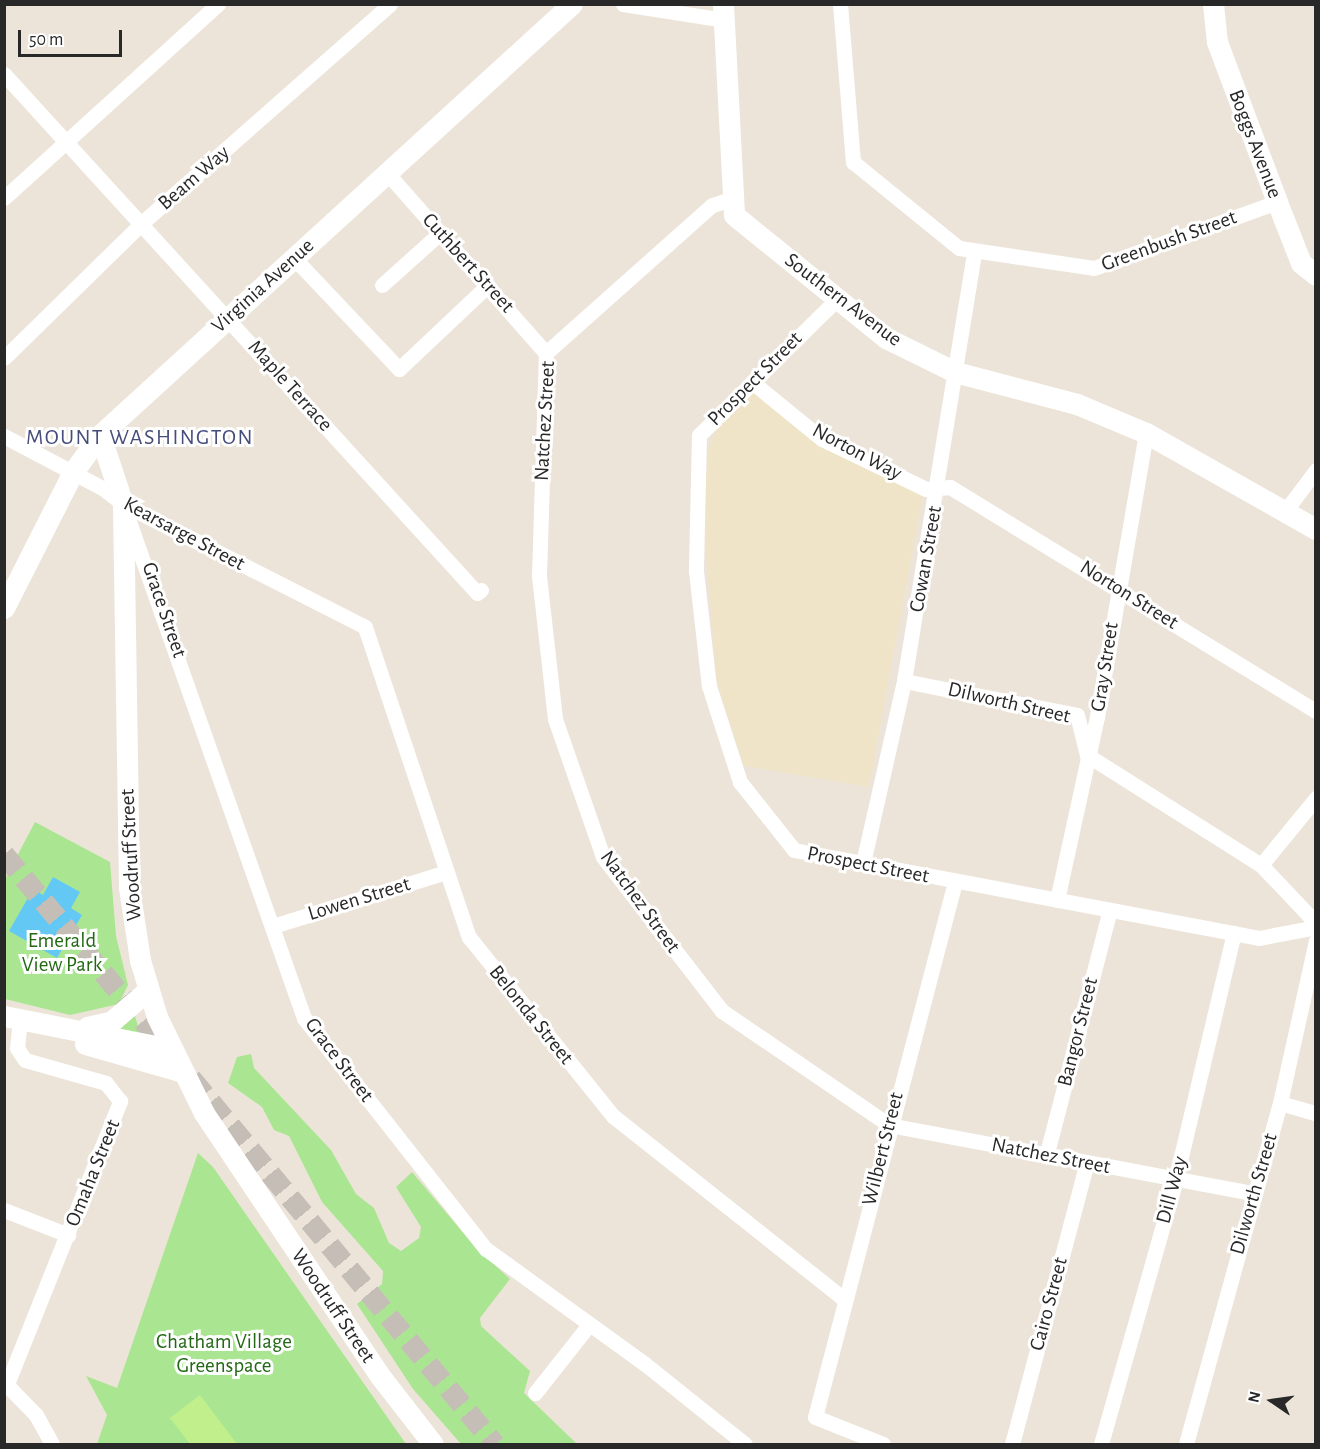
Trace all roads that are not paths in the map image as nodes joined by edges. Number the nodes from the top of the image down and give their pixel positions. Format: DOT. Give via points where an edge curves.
graph roads {
  1 [pos="218,4"];
  2 [pos="390,4"];
  3 [pos="572,4"];
  4 [pos="623,4"];
  5 [pos="840,4"];
  6 [pos="1213,4"];
  7 [pos="724,12"];
  8 [pos="4,74"];
  9 [pos="68,141"];
  10 [pos="388,174"];
  11 [pos="4,198"];
  12 [pos="734,198"];
  13 [pos="1277,202"];
  14 [pos="143,222"];
  15 [pos="441,232"];
  16 [pos="974,253"];
  17 [pos="294,258"];
  18 [pos="1316,275"];
  19 [pos="382,285"];
  20 [pos="489,285"];
  21 [pos="836,300"];
  22 [pos="228,318"];
  23 [pos="546,353"];
  24 [pos="4,358"];
  25 [pos="955,372"];
  26 [pos="752,382"];
  27 [pos="1146,434"];
  28 [pos="100,435"];
  29 [pos="4,436"];
  30 [pos="1316,470"];
  31 [pos="73,472"];
  32 [pos="938,488"];
  33 [pos="123,504"];
  34 [pos="1286,510"];
  35 [pos="1316,529"];
  36 [pos="1118,587"];
  37 [pos="479,591"];
  38 [pos="4,608"];
  39 [pos="365,627"];
  40 [pos="904,681"];
  41 [pos="1316,711"];
  42 [pos="1087,755"];
  43 [pos="1316,798"];
  44 [pos="863,863"];
  45 [pos="1261,865"];
  46 [pos="446,872"];
  47 [pos="955,882"];
  48 [pos="1057,900"];
  49 [pos="1110,910"];
  50 [pos="1316,925"];
  51 [pos="273,926"];
  52 [pos="1234,933"];
  53 [pos="1316,941"];
  54 [pos="148,990"];
  55 [pos="22,1020"];
  56 [pos="80,1028"];
  57 [pos="170,1050"];
  58 [pos="179,1071"];
  59 [pos="1280,1103"];
  60 [pos="1316,1113"];
  61 [pos="889,1125"];
  62 [pos="1047,1153"];
  63 [pos="1087,1162"];
  64 [pos="1175,1182"];
  65 [pos="1253,1193"];
  66 [pos="4,1210"];
  67 [pos="68,1235"];
  68 [pos="845,1300"];
  69 [pos="588,1326"];
  70 [pos="6,1383"];
  71 [pos="535,1393"];
  72 [pos="52,1444"];
  73 [pos="433,1444"];
  74 [pos="745,1444"];
  75 [pos="883,1444"];
  76 [pos="1012,1444"];
  77 [pos="1101,1444"];
  78 [pos="1186,1444"];
  1 -- 9 [label="street"];
  2 -- 14 [label="street, Beam Way"];
  3 -- 10 [label="street, Virginia Avenue"];
  4 -- 7 [label="street"];
  5 -- 16 [label="street, Greenbush Street" via="853,162 958,248"];
  6 -- 13 [label="street, Boggs Avenue" via="1217,42"];
  7 -- 12 [label="street, Southern Avenue"];
  8 -- 9 [label="street, Maple Terrace"];
  9 -- 11 [label="street"];
  9 -- 14 [label="street, Maple Terrace"];
  10 -- 15 [label="street, Cuthbert Street"];
  10 -- 17 [label="street, Virginia Avenue"];
  12 -- 21 [label="street, Southern Avenue" via="734,215"];
  12 -- 23 [label="street, Natchez Street" via="712,205"];
  13 -- 16 [label="street, Greenbush Street" via="1094,268"];
  13 -- 18 [label="street, Boggs Avenue" via="1301,262"];
  14 -- 22 [label="street, Maple Terrace"];
  14 -- 24 [label="street, Beam Way"];
  15 -- 19 [label="street"];
  15 -- 20 [label="street, Cuthbert Street"];
  16 -- 25 [label="street, Cowan Street"];
  17 -- 20 [label="street" via="399,369"];
  17 -- 22 [label="street, Virginia Avenue"];
  20 -- 23 [label="street, Cuthbert Street"];
  21 -- 25 [label="street, Southern Avenue" via="886,338"];
  21 -- 26 [label="street, Prospect Street"];
  22 -- 28 [label="street, Virginia Avenue"];
  22 -- 37 [label="street, Maple Terrace"];
  23 -- 61 [label="street, Natchez Street" via="539,576 555,719 603,857 722,1011"];
  25 -- 27 [label="street, Southern Avenue" via="1077,404"];
  25 -- 32 [label="street, Cowan Street"];
  26 -- 32 [label="street, Norton Way" via="822,439 926,489"];
  26 -- 44 [label="street, Prospect Street" via="699,435 696,571 709,686 740,782 794,850"];
  27 -- 34 [label="street, Southern Avenue"];
  27 -- 36 [label="street, Gray Street"];
  28 -- 31 [label="street, Virginia Avenue"];
  28 -- 33 [label="street, Woodruff Street"];
  29 -- 31 [label="street, Kearsarge Street"];
  30 -- 34 [label="street"];
  31 -- 33 [label="street, Kearsarge Street"];
  31 -- 38 [label="street, Virginia Avenue"];
  32 -- 36 [label="street, Norton Street" via="950,487"];
  32 -- 40 [label="street, Cowan Street"];
  33 -- 39 [label="street, Kearsarge Street"];
  33 -- 51 [label="street, Grace Street"];
  33 -- 54 [label="street, Woodruff Street" via="129,888"];
  34 -- 35 [label="street, Southern Avenue"];
  36 -- 41 [label="street, Norton Street"];
  36 -- 42 [label="street, Gray Street"];
  39 -- 46 [label="street, Belonda Street"];
  40 -- 42 [label="street, Dilworth Street" via="1077,715"];
  40 -- 44 [label="street, Cowan Street"];
  42 -- 45 [label="street"];
  42 -- 48 [label="street, Gray Street"];
  43 -- 45 [label="street"];
  44 -- 47 [label="street, Prospect Street"];
  45 -- 50 [label="street"];
  46 -- 51 [label="street, Lowen Street"];
  46 -- 68 [label="street, Belonda Street" via="469,937 613,1116"];
  47 -- 48 [label="street, Prospect Street"];
  47 -- 61 [label="street, Wilbert Street"];
  48 -- 49 [label="street, Prospect Street"];
  49 -- 52 [label="street, Prospect Street"];
  49 -- 62 [label="street, Bangor Street"];
  50 -- 52 [label="street, Prospect Street" via="1259,938"];
  51 -- 69 [label="street, Grace Street" via="304,1018 486,1249"];
  52 -- 64 [label="street, Dill Way"];
  53 -- 59 [label="street, Dilworth Street"];
  54 -- 56 [label="street" via="112,1021"];
  54 -- 57 [label="street, Woodruff Street"];
  55 -- 56 [label="street"];
  55 -- 58 [label="street" via="69,1040"];
  55 -- 67 [label="street, Omaha Street" via="17,1048 25,1059 106,1083 119,1095"];
  56 -- 57 [label="street"];
  57 -- 58 [label="street, Woodruff Street"];
  58 -- 73 [label="street, Woodruff Street" via="380,1376"];
  59 -- 60 [label="street"];
  59 -- 65 [label="street, Dilworth Street"];
  61 -- 62 [label="street, Natchez Street"];
  61 -- 68 [label="street, Wilbert Street"];
  62 -- 63 [label="street, Natchez Street"];
  63 -- 64 [label="street, Natchez Street"];
  63 -- 76 [label="street, Cairo Street"];
  64 -- 65 [label="street, Natchez Street"];
  64 -- 77 [label="street, Dill Way"];
  65 -- 78 [label="street, Dilworth Street"];
  66 -- 67 [label="street"];
  67 -- 70 [label="street, Omaha Street"];
  68 -- 75 [label="street, Wilbert Street" via="815,1417"];
  69 -- 71 [label="street"];
  69 -- 74 [label="street, Grace Street" via="645,1364"];
  70 -- 72 [label="street" via="36,1415"];
}
